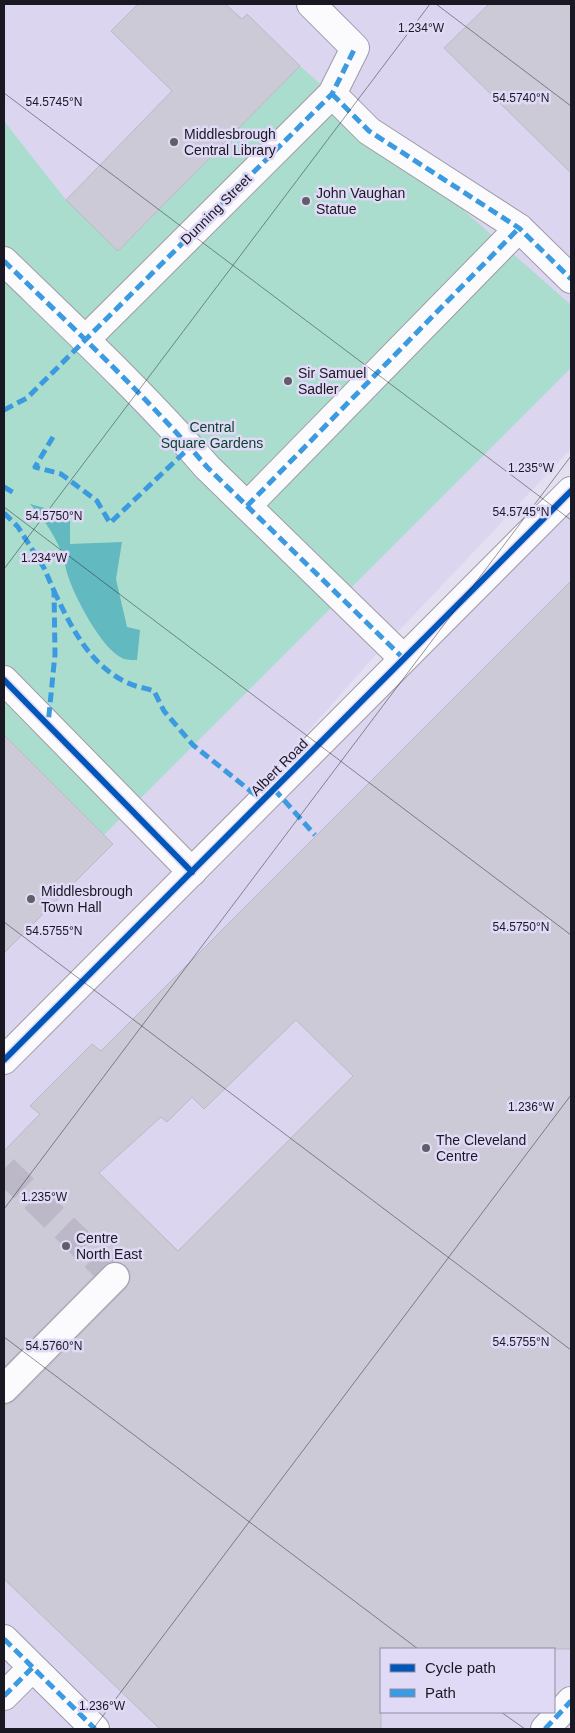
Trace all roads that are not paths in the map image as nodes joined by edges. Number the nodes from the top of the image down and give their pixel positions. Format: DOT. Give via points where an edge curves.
graph roads {
  1 [pos="311,4"];
  2 [pos="332,94"];
  3 [pos="519,228"];
  4 [pos="4,261"];
  5 [pos="571,279"];
  6 [pos="85,340"];
  7 [pos="571,491"];
  8 [pos="247,506"];
  9 [pos="403,658"];
  10 [pos="4,680"];
  11 [pos="192,872"];
  12 [pos="4,1060"];
  13 [pos="115,1277"];
  14 [pos="4,1389"];
  15 [pos="4,1639"];
  16 [pos="32,1668"];
  17 [pos="4,1696"];
  18 [pos="571,1701"];
  19 [pos="95,1729"];
  20 [pos="545,1729"];
  1 -- 2 [label="street, Dunning Street" via="355,48"];
  2 -- 3 [label="street" via="369,131"];
  2 -- 6 [label="street, Dunning Street"];
  3 -- 5 [label="street"];
  3 -- 8 [label="street"];
  4 -- 6 [label="street"];
  6 -- 8 [label="street"];
  7 -- 9 [label="street, Albert Road"];
  8 -- 9 [label="street"];
  9 -- 11 [label="street, Albert Road"];
  10 -- 11 [label="street"];
  11 -- 12 [label="street, Albert Road"];
  13 -- 14 [label="street"];
  15 -- 16 [label="street"];
  16 -- 17 [label="street"];
  16 -- 19 [label="street"];
  18 -- 20 [label="street"];
}
